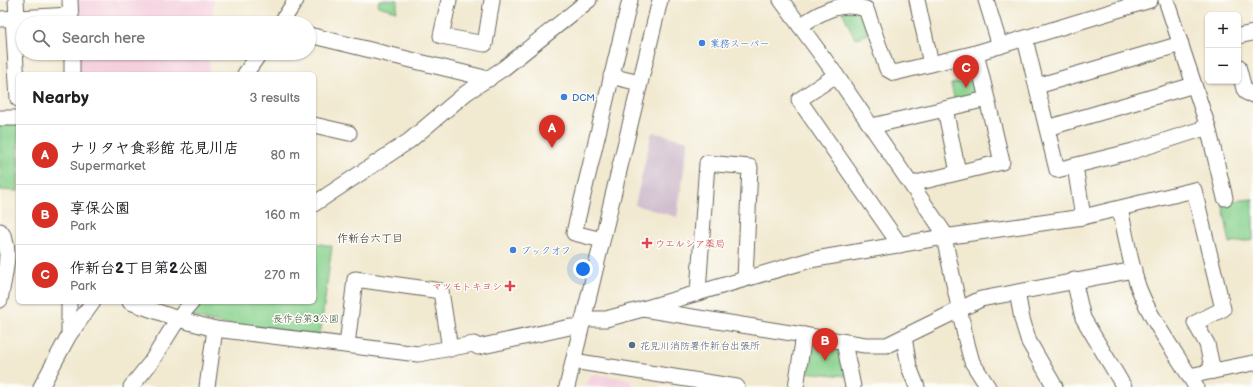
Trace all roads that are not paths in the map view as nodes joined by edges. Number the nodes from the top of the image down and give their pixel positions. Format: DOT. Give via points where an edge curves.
graph roads {
  1 [pos="16,0"];
  2 [pos="70,0"];
  3 [pos="296,0"];
  4 [pos="449,0"];
  5 [pos="492,0"];
  6 [pos="589,0"];
  7 [pos="630,0"];
  8 [pos="782,0"];
  9 [pos="917,0"];
  10 [pos="986,0"];
  11 [pos="1150,0"];
  12 [pos="1166,0"];
  13 [pos="660,2"];
  14 [pos="71,16"];
  15 [pos="286,16"];
  16 [pos="10,18"];
  17 [pos="800,26"];
  18 [pos="1253,33"];
  19 [pos="1241,35"];
  20 [pos="316,37"];
  21 [pos="1025,39"];
  22 [pos="1181,44"];
  23 [pos="1000,46"];
  24 [pos="976,54"];
  25 [pos="72,60"];
  26 [pos="255,60"];
  27 [pos="931,64"];
  28 [pos="72,72"];
  29 [pos="246,72"];
  30 [pos="836,75"];
  31 [pos="611,76"];
  32 [pos="489,78"];
  33 [pos="1241,78"];
  34 [pos="16,79"];
  35 [pos="639,83"];
  36 [pos="1194,85"];
  37 [pos="1037,86"];
  38 [pos="1253,94"];
  39 [pos="987,100"];
  40 [pos="945,109"];
  41 [pos="0,118"];
  42 [pos="16,118"];
  43 [pos="316,125"];
  44 [pos="872,126"];
  45 [pos="1208,127"];
  46 [pos="1047,128"];
  47 [pos="349,133"];
  48 [pos="1075,166"];
  49 [pos="958,172"];
  50 [pos="912,184"];
  51 [pos="1225,198"];
  52 [pos="316,203"];
  53 [pos="1120,209"];
  54 [pos="1082,217"];
  55 [pos="0,231"];
  56 [pos="946,237"];
  57 [pos="602,240"];
  58 [pos="900,245"];
  59 [pos="1134,270"];
  60 [pos="745,279"];
  61 [pos="1074,280"];
  62 [pos="698,292"];
  63 [pos="1017,292"];
  64 [pos="0,300"];
  65 [pos="69,304"];
  66 [pos="91,304"];
  67 [pos="136,304"];
  68 [pos="190,304"];
  69 [pos="643,309"];
  70 [pos="959,309"];
  71 [pos="178,319"];
  72 [pos="582,323"];
  73 [pos="215,328"];
  74 [pos="68,335"];
  75 [pos="804,335"];
  76 [pos="904,338"];
  77 [pos="844,342"];
  78 [pos="347,345"];
  79 [pos="450,348"];
  80 [pos="573,361"];
  81 [pos="1253,362"];
  82 [pos="1214,371"];
  83 [pos="660,381"];
  84 [pos="1192,381"];
  85 [pos="41,387"];
  86 [pos="131,387"];
  87 [pos="206,387"];
  88 [pos="567,387"];
  89 [pos="737,387"];
  90 [pos="796,387"];
  91 [pos="853,387"];
  92 [pos="917,387"];
  93 [pos="988,387"];
  94 [pos="1056,387"];
  95 [pos="1124,387"];
  1 -- 16 [label="street"];
  2 -- 14 [label="street"];
  3 -- 15 [label="street"];
  4 -- 5 [label="street" via="441,36 485,44"];
  6 -- 32 [label="street"];
  7 -- 31 [label="street"];
  8 -- 17 [label="street"];
  9 -- 27 [label="street"];
  10 -- 23 [label="street"];
  11 -- 21 [label="street"];
  12 -- 22 [label="street"];
  13 -- 35 [label="street"];
  16 -- 34 [label="street"];
  17 -- 27 [label="street" via="825,9 855,4 866,9 888,68 894,73"];
  17 -- 30 [label="street"];
  18 -- 19 [label="street"];
  20 -- 32 [label="street"];
  21 -- 23 [label="street"];
  21 -- 37 [label="street"];
  22 -- 36 [label="street"];
  22 -- 37 [label="street"];
  23 -- 24 [label="street"];
  24 -- 27 [label="street"];
  24 -- 39 [label="street"];
  25 -- 28 [label="street"];
  26 -- 29 [label="street"];
  30 -- 44 [label="street"];
  30 -- 58 [label="street" via="799,100"];
  31 -- 35 [label="street"];
  31 -- 57 [label="street" via="574,233"];
  32 -- 52 [label="street" via="466,93 409,141"];
  33 -- 38 [label="street" via="1244,89 1247,93"];
  35 -- 57 [label="street"];
  36 -- 45 [label="street"];
  36 -- 46 [label="street"];
  37 -- 46 [label="street"];
  39 -- 40 [label="street"];
  39 -- 49 [label="street" via="1002,162"];
  40 -- 44 [label="street"];
  40 -- 49 [label="street"];
  41 -- 42 [label="street"];
  43 -- 47 [label="street"];
  44 -- 50 [label="street"];
  45 -- 48 [label="street"];
  45 -- 51 [label="street"];
  46 -- 48 [label="street" via="1057,170"];
  48 -- 54 [label="street"];
  49 -- 50 [label="street"];
  50 -- 56 [label="street"];
  53 -- 54 [label="street"];
  53 -- 59 [label="street"];
  53 -- 82 [label="street" via="1194,190 1222,308 1195,323 1207,344"];
  54 -- 56 [label="street"];
  55 -- 64 [label="street" via="5,236 8,247"];
  56 -- 58 [label="street"];
  56 -- 70 [label="street"];
  57 -- 72 [label="street"];
  58 -- 60 [label="street" via="810,260"];
  59 -- 61 [label="street"];
  59 -- 84 [label="street" via="1150,313"];
  60 -- 62 [label="street"];
  60 -- 62 [label="street" via="750,167 707,162"];
  61 -- 63 [label="street"];
  61 -- 95 [label="street" via="1083,318"];
  62 -- 69 [label="street"];
  63 -- 70 [label="street" via="981,299"];
  63 -- 94 [label="street" via="1029,342"];
  65 -- 74 [label="street"];
  66 -- 74 [label="street"];
  67 -- 71 [label="street"];
  68 -- 71 [label="street"];
  69 -- 72 [label="street"];
  69 -- 75 [label="street"];
  70 -- 76 [label="street"];
  70 -- 93 [label="street" via="972,362"];
  71 -- 73 [label="street"];
  71 -- 86 [label="street" via="151,362"];
  72 -- 79 [label="street" via="478,347 474,344"];
  72 -- 80 [label="street"];
  73 -- 78 [label="street"];
  73 -- 87 [label="street"];
  74 -- 85 [label="street"];
  75 -- 77 [label="street"];
  75 -- 90 [label="street"];
  76 -- 77 [label="street" via="887,345 875,346"];
  76 -- 92 [label="street" via="909,367"];
  77 -- 91 [label="street"];
  78 -- 79 [label="street" via="418,354"];
  78 -- 79 [label="street" via="355,279 441,291"];
  80 -- 83 [label="street"];
  80 -- 88 [label="street"];
  81 -- 82 [label="street"];
  82 -- 84 [label="street"];
  83 -- 89 [label="street"];
}
